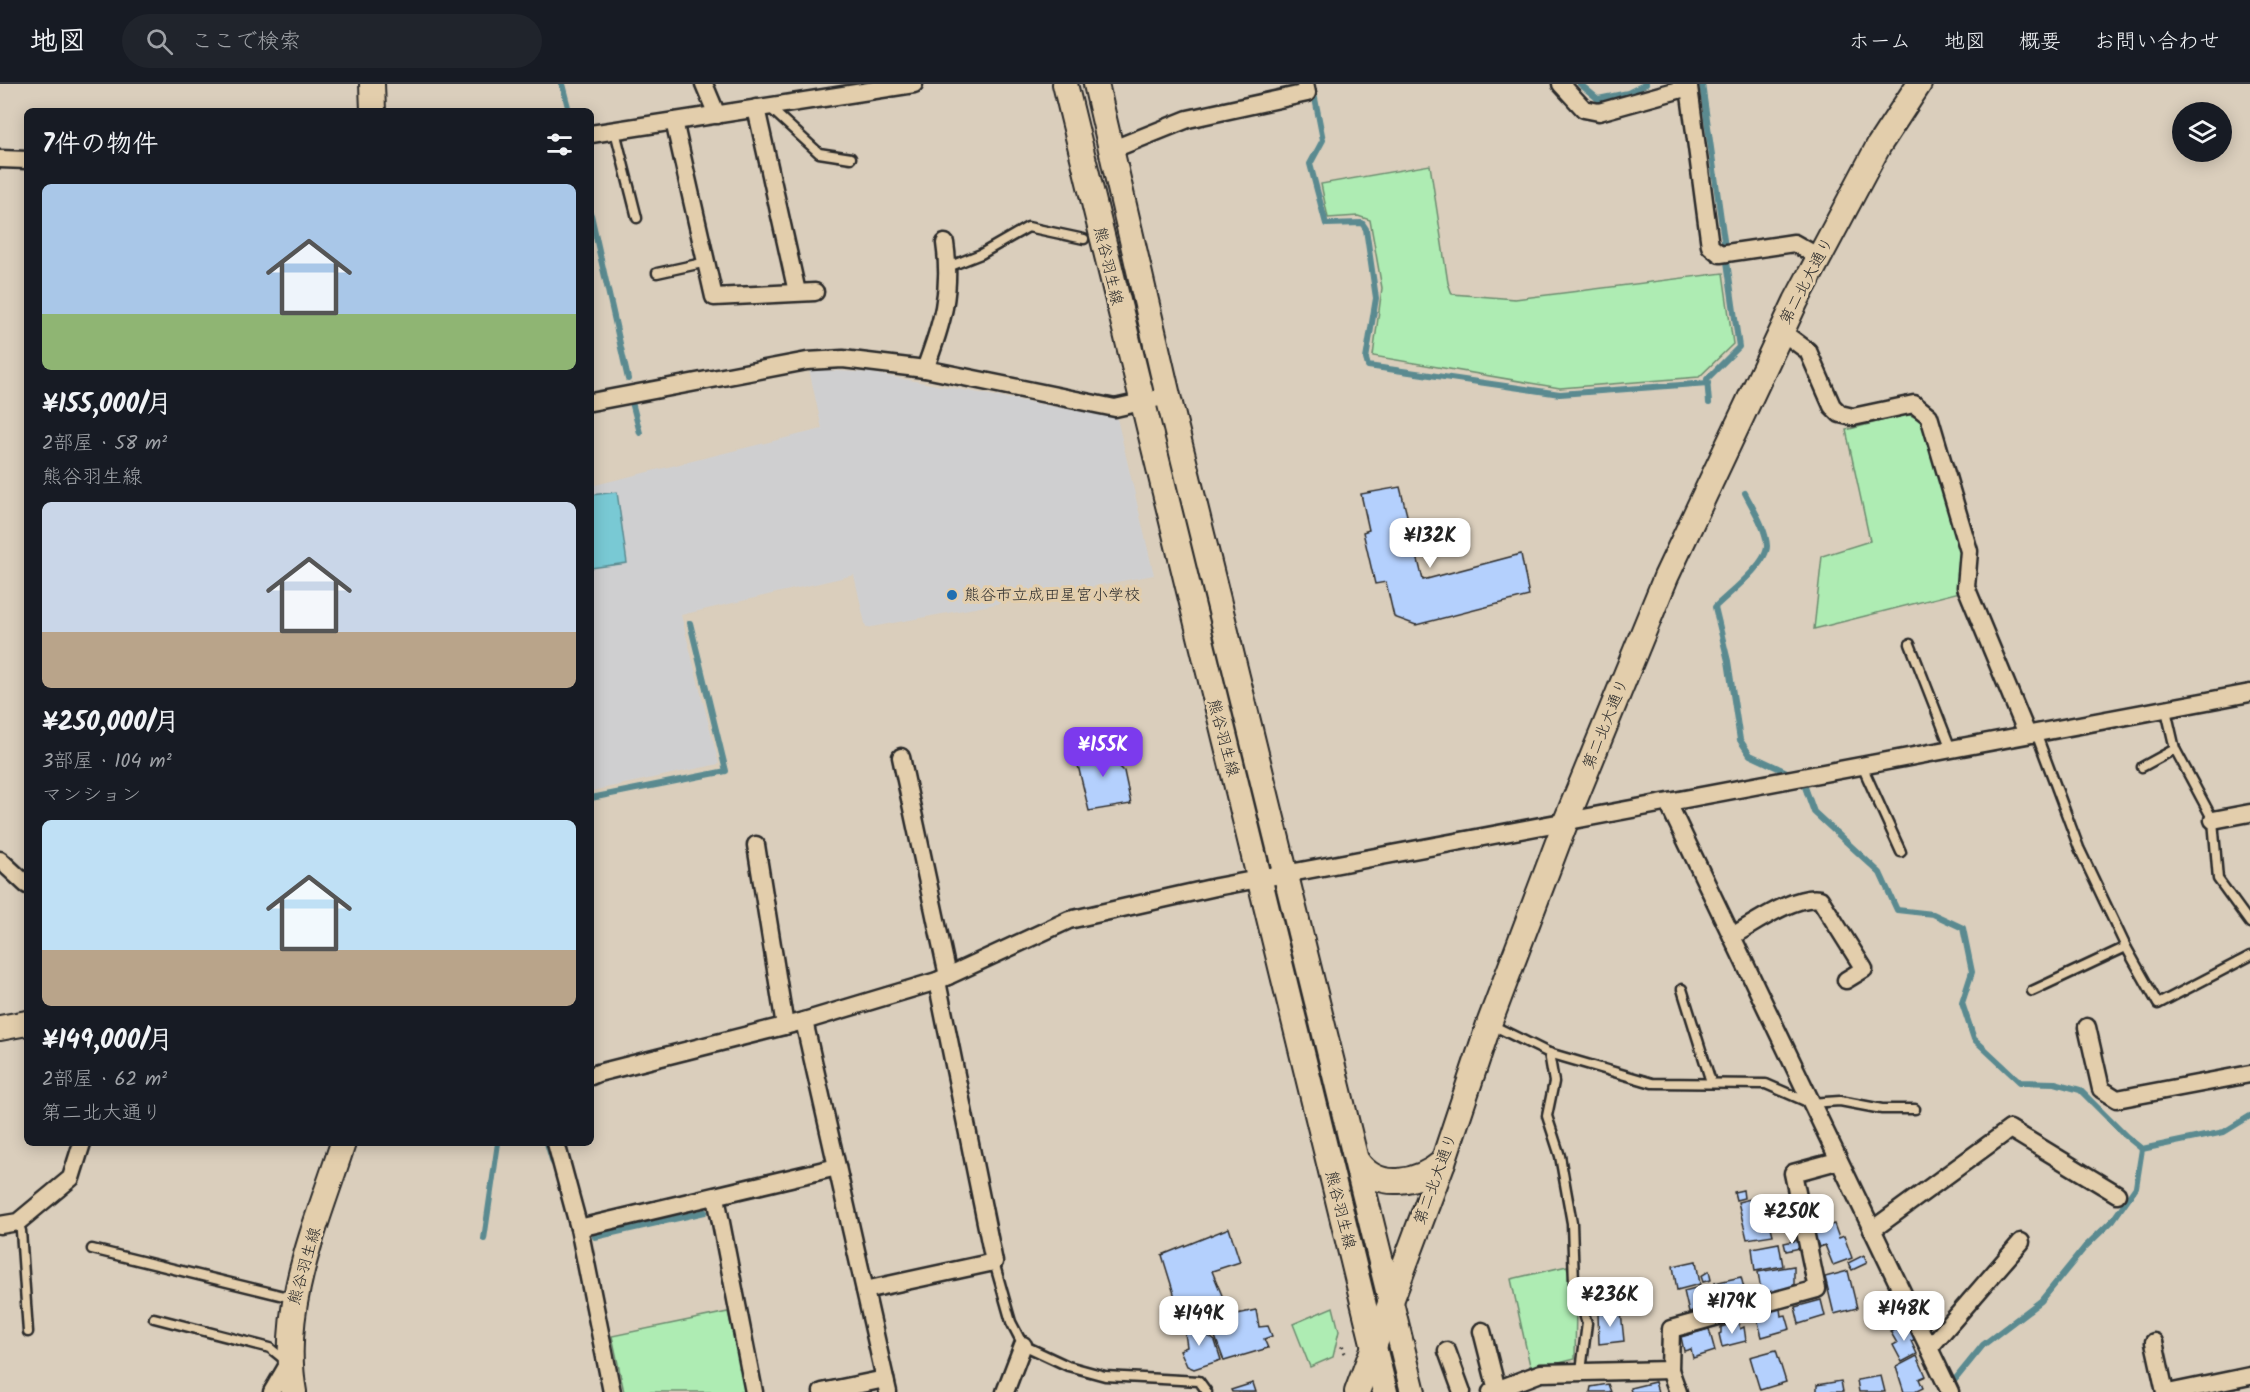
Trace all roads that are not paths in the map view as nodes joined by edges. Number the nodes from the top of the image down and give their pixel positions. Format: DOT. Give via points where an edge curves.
graph roads {
  1 [pos="372,84"];
  2 [pos="704,84"];
  3 [pos="914,84"];
  4 [pos="1065,84"];
  5 [pos="1096,84"];
  6 [pos="1305,84"];
  7 [pos="1561,84"];
  8 [pos="1919,84"];
  9 [pos="762,107"];
  10 [pos="373,108"];
  11 [pos="717,115"];
  12 [pos="674,122"];
  13 [pos="615,131"];
  14 [pos="594,134"];
  15 [pos="1111,150"];
  16 [pos="851,158"];
  17 [pos="0,159"];
  18 [pos="24,160"];
  19 [pos="637,218"];
  20 [pos="1084,239"];
  21 [pos="945,243"];
  22 [pos="1819,257"];
  23 [pos="707,262"];
  24 [pos="948,267"];
  25 [pos="657,273"];
  26 [pos="797,292"];
  27 [pos="815,292"];
  28 [pos="1781,331"];
  29 [pos="925,369"];
  30 [pos="1168,396"];
  31 [pos="594,401"];
  32 [pos="1140,404"];
  33 [pos="1910,644"];
  34 [pos="2250,693"];
  35 [pos="2166,710"];
  36 [pos="2032,733"];
  37 [pos="1951,749"];
  38 [pos="2175,749"];
  39 [pos="901,757"];
  40 [pos="1862,766"];
  41 [pos="2142,767"];
  42 [pos="1668,803"];
  43 [pos="2250,813"];
  44 [pos="2212,820"];
  45 [pos="1566,821"];
  46 [pos="756,844"];
  47 [pos="1901,852"];
  48 [pos="0,860"];
  49 [pos="1287,874"];
  50 [pos="1261,879"];
  51 [pos="24,882"];
  52 [pos="2250,922"];
  53 [pos="1732,936"];
  54 [pos="2126,947"];
  55 [pos="2250,956"];
  56 [pos="943,978"];
  57 [pos="1846,980"];
  58 [pos="1682,989"];
  59 [pos="2032,991"];
  60 [pos="804,1021"];
  61 [pos="24,1024"];
  62 [pos="1489,1024"];
  63 [pos="785,1026"];
  64 [pos="2087,1027"];
  65 [pos="0,1028"];
  66 [pos="1549,1053"];
  67 [pos="2250,1074"];
  68 [pos="594,1075"];
  69 [pos="1711,1082"];
  70 [pos="1810,1103"];
  71 [pos="1915,1109"];
  72 [pos="81,1146"];
  73 [pos="341,1146"];
  74 [pos="557,1146"];
  75 [pos="1357,1161"];
  76 [pos="1837,1161"];
  77 [pos="1443,1162"];
  78 [pos="837,1167"];
  79 [pos="2117,1194"];
  80 [pos="716,1197"];
  81 [pos="18,1222"];
  82 [pos="0,1225"];
  83 [pos="579,1228"];
  84 [pos="1872,1230"];
  85 [pos="2021,1242"];
  86 [pos="92,1249"];
  87 [pos="994,1262"];
  88 [pos="865,1290"];
  89 [pos="294,1299"];
  90 [pos="1391,1301"];
  91 [pos="154,1318"];
  92 [pos="1482,1331"];
  93 [pos="28,1332"];
  94 [pos="2154,1342"];
  95 [pos="1023,1345"];
  96 [pos="1374,1346"];
  97 [pos="1930,1347"];
  98 [pos="1447,1351"];
  99 [pos="289,1363"];
  100 [pos="1670,1370"];
  101 [pos="1581,1371"];
  102 [pos="2250,1376"];
  103 [pos="887,1385"];
  104 [pos="1495,1391"];
  105 [pos="272,1392"];
  106 [pos="294,1392"];
  107 [pos="612,1392"];
  108 [pos="754,1392"];
  109 [pos="822,1392"];
  110 [pos="1005,1392"];
  111 [pos="1207,1392"];
  112 [pos="1358,1392"];
  113 [pos="1385,1392"];
  114 [pos="1413,1392"];
  115 [pos="1462,1392"];
  116 [pos="1678,1392"];
  117 [pos="1950,1392"];
  118 [pos="2165,1392"];
  119 [pos="2173,1392"];
  1 -- 10 [label="main road"];
  2 -- 11 [label="street"];
  3 -- 9 [label="street"];
  4 -- 32 [label="main road, 熊谷羽生線"];
  5 -- 15 [label="main road, 熊谷羽生線"];
  6 -- 15 [label="street" via="1307,93 1188,119"];
  7 -- 22 [label="street" via="1584,109 1599,112 1689,87 1710,246 1726,254 1794,243"];
  8 -- 22 [label="main road, 第二北大通り" via="1879,145"];
  9 -- 11 [label="street"];
  9 -- 16 [label="lane" via="819,153"];
  9 -- 26 [label="street"];
  11 -- 12 [label="street"];
  12 -- 13 [label="street"];
  12 -- 23 [label="street"];
  13 -- 14 [label="street"];
  13 -- 19 [label="lane"];
  15 -- 30 [label="main road, 熊谷羽生線"];
  17 -- 18 [label="street"];
  20 -- 24 [label="lane" via="1028,227 981,254"];
  21 -- 24 [label="street"];
  22 -- 28 [label="main road, 第二北大通り"];
  23 -- 25 [label="lane"];
  23 -- 26 [label="street" via="714,297"];
  24 -- 29 [label="street" via="944,318"];
  26 -- 27 [label="street"];
  28 -- 36 [label="street" via="1808,351 1832,406 1840,414 1853,417 1914,404 1929,416 1969,551 1966,587"];
  28 -- 45 [label="main road, 第二北大通り" via="1666,577"];
  29 -- 31 [label="street" via="843,359 807,361"];
  29 -- 32 [label="street" via="1115,408"];
  30 -- 32 [label="street"];
  30 -- 49 [label="main road, 熊谷羽生線"];
  32 -- 50 [label="main road, 熊谷羽生線"];
  33 -- 37 [label="lane"];
  34 -- 35 [label="street"];
  35 -- 36 [label="street"];
  35 -- 38 [label="lane"];
  36 -- 37 [label="street"];
  36 -- 54 [label="lane" via="2079,848"];
  37 -- 40 [label="street"];
  38 -- 41 [label="lane"];
  38 -- 44 [label="lane"];
  39 -- 56 [label="street"];
  40 -- 42 [label="street"];
  40 -- 47 [label="lane"];
  42 -- 45 [label="street"];
  42 -- 53 [label="street"];
  43 -- 44 [label="street"];
  44 -- 52 [label="lane" via="2218,879"];
  45 -- 49 [label="street"];
  45 -- 62 [label="main road, 第二北大通り"];
  46 -- 63 [label="street"];
  48 -- 51 [label="street"];
  49 -- 50 [label="street"];
  49 -- 75 [label="main road, 熊谷羽生線"];
  50 -- 56 [label="street" via="1068,920"];
  50 -- 96 [label="main road, 熊谷羽生線"];
  53 -- 57 [label="street" via="1796,902 1820,899 1864,969"];
  53 -- 70 [label="street"];
  54 -- 55 [label="lane" via="2158,1004"];
  54 -- 59 [label="lane"];
  56 -- 60 [label="street"];
  56 -- 87 [label="street"];
  58 -- 69 [label="lane"];
  60 -- 63 [label="street"];
  60 -- 78 [label="street"];
  61 -- 65 [label="main road"];
  62 -- 66 [label="lane"];
  62 -- 77 [label="main road, 第二北大通り"];
  63 -- 68 [label="street"];
  64 -- 67 [label="street" via="2101,1089 2117,1099"];
  66 -- 69 [label="lane" via="1652,1083"];
  66 -- 101 [label="lane" via="1554,1082 1547,1116 1560,1156 1572,1223 1574,1283 1587,1323"];
  69 -- 70 [label="lane" via="1766,1084"];
  70 -- 71 [label="lane" via="1840,1101 1882,1109"];
  70 -- 76 [label="street"];
  72 -- 81 [label="street" via="71,1178"];
  73 -- 89 [label="main road, 熊谷羽生線"];
  74 -- 83 [label="street"];
  75 -- 77 [label="main road" via="1371,1176 1384,1181 1416,1180"];
  75 -- 90 [label="main road, 熊谷羽生線"];
  76 -- 84 [label="street"];
  76 -- 100 [label="street" via="1793,1173 1817,1289 1671,1329"];
  77 -- 90 [label="main road, 第二北大通り"];
  78 -- 80 [label="street"];
  78 -- 88 [label="street"];
  79 -- 84 [label="street" via="2010,1129"];
  80 -- 83 [label="street"];
  80 -- 108 [label="street"];
  81 -- 82 [label="street"];
  81 -- 93 [label="lane"];
  83 -- 107 [label="street"];
  84 -- 97 [label="street"];
  85 -- 97 [label="street"];
  86 -- 89 [label="lane"];
  87 -- 88 [label="street"];
  87 -- 95 [label="lane" via="1011,1322"];
  88 -- 103 [label="street"];
  89 -- 99 [label="main road, 熊谷羽生線"];
  90 -- 96 [label="main road, 第二北大通り"];
  90 -- 114 [label="main road, 熊谷羽生線"];
  91 -- 99 [label="lane" via="270,1348"];
  92 -- 104 [label="street"];
  94 -- 118 [label="street"];
  95 -- 110 [label="street"];
  95 -- 111 [label="lane" via="1068,1366 1105,1376 1199,1381"];
  96 -- 112 [label="main road, 第二北大通り"];
  96 -- 113 [label="main road, 熊谷羽生線"];
  97 -- 117 [label="street"];
  98 -- 115 [label="street"];
  99 -- 105 [label="street"];
  99 -- 106 [label="main road, 熊谷羽生線"];
  100 -- 101 [label="street"];
  100 -- 116 [label="street"];
  101 -- 104 [label="street" via="1541,1373"];
  102 -- 119 [label="street"];
  103 -- 109 [label="street"];
}
